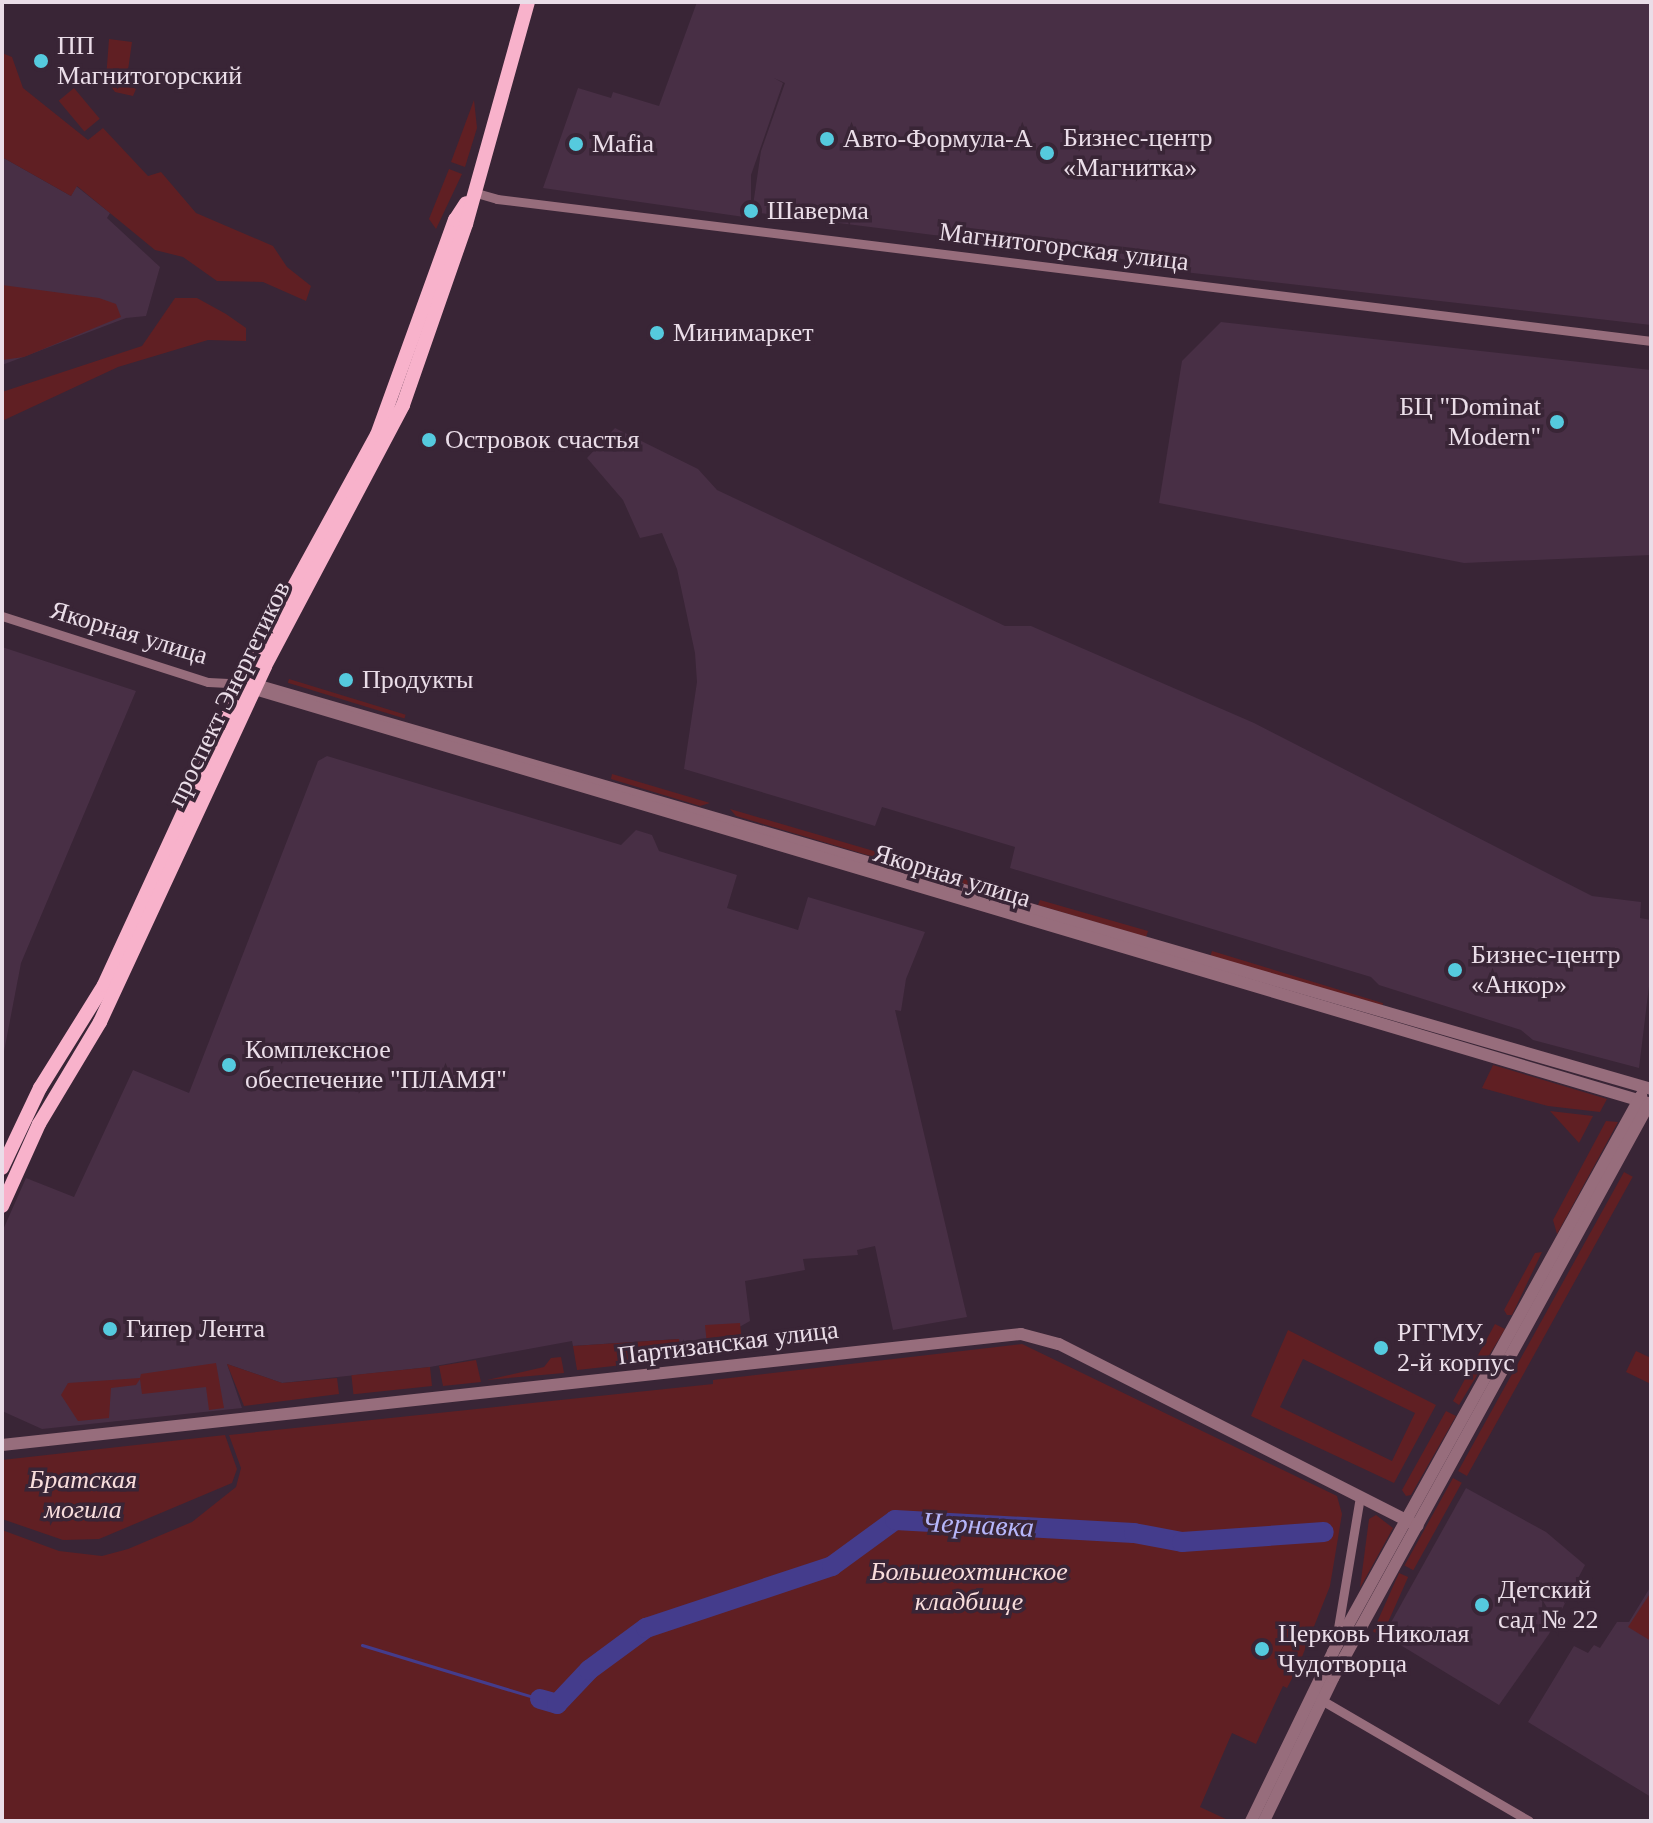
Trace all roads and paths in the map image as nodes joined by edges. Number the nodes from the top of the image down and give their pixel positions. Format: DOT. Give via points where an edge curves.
graph roads {
  1 [pos="528,2"];
  2 [pos="473,192"];
  3 [pos="1651,341"];
  4 [pos="2,616"];
  5 [pos="251,686"];
  6 [pos="1651,1097"];
  7 [pos="1635,1100"];
  8 [pos="2,1168"];
  9 [pos="2,1206"];
  10 [pos="2,1445"];
  11 [pos="1360,1497"];
  12 [pos="1411,1523"];
  13 [pos="1333,1652"];
  14 [pos="1317,1697"];
  15 [pos="1251,1821"];
  16 [pos="1264,1821"];
  17 [pos="1529,1821"];
  1 -- 2 [label="main road, проспект Энергетиков"];
  2 -- 3 [label="street, Магнитогорская улица"];
  2 -- 5 [label="main road, проспект Энергетиков" via="455,220 377,435"];
  4 -- 5 [label="street, Якорная улица" via="182,675 219,685"];
  5 -- 6 [label="street, Якорная улица"];
  5 -- 7 [label="street, Якорная улица"];
  5 -- 8 [label="main road, проспект Энергетиков" via="104,985 35,1098"];
  5 -- 9 [label="main road, проспект Энергетиков" via="100,1022 39,1124"];
  6 -- 7 [label="street"];
  6 -- 12 [label="street" via="1634,1138"];
  7 -- 12 [label="street"];
  10 -- 11 [label="street, Партизанская улица" via="1021,1334 1059,1344"];
  11 -- 12 [label="street, Партизанская улица"];
  11 -- 13 [label="street"];
  12 -- 13 [label="street"];
  12 -- 14 [label="street"];
  13 -- 14 [label="street"];
  14 -- 15 [label="street"];
  14 -- 16 [label="street"];
  14 -- 17 [label="street"];
}
